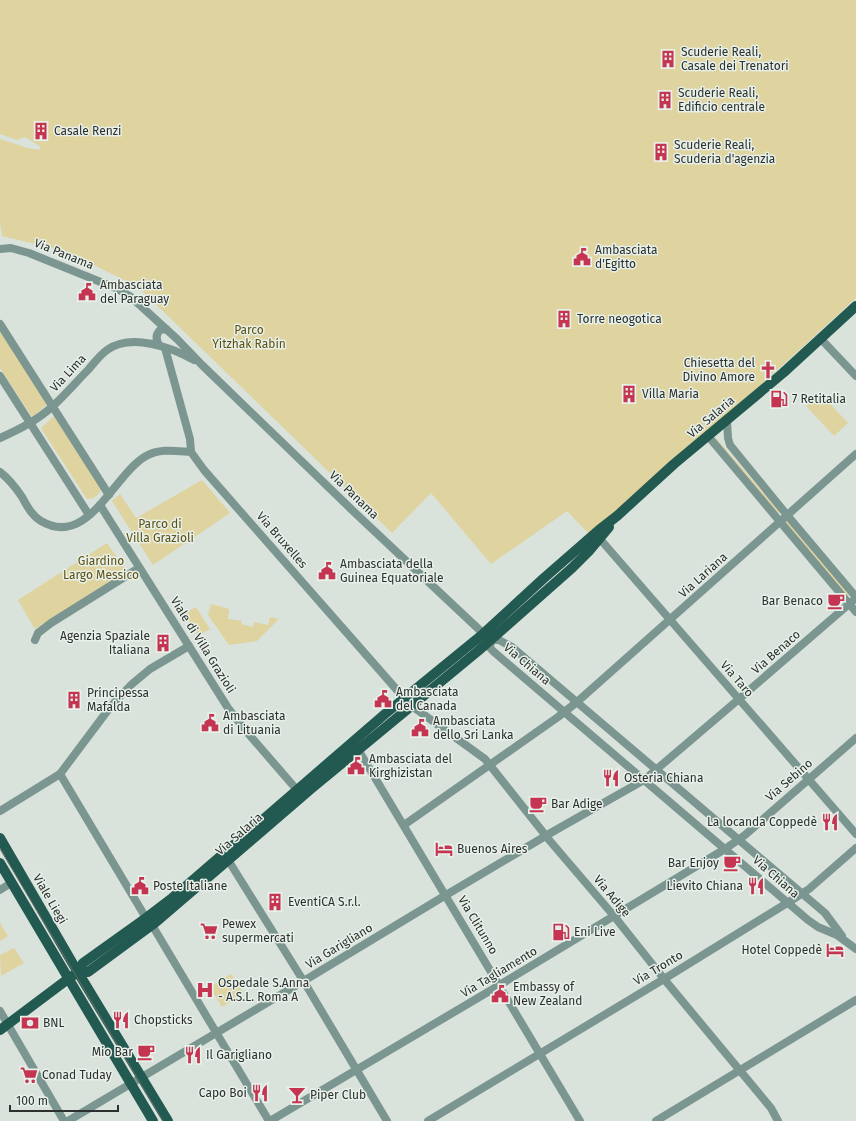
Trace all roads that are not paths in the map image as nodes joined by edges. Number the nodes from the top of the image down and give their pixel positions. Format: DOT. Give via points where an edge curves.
graph roads {
  1 [pos="0,249"];
  2 [pos="856,306"];
  3 [pos="0,324"];
  4 [pos="165,331"];
  5 [pos="821,339"];
  6 [pos="163,347"];
  7 [pos="202,365"];
  8 [pos="0,376"];
  9 [pos="856,376"];
  10 [pos="53,406"];
  11 [pos="727,421"];
  12 [pos="30,424"];
  13 [pos="708,436"];
  14 [pos="0,438"];
  15 [pos="191,452"];
  16 [pos="856,454"];
  17 [pos="0,472"];
  18 [pos="109,495"];
  19 [pos="100,505"];
  20 [pos="89,515"];
  21 [pos="786,515"];
  22 [pos="617,516"];
  23 [pos="780,521"];
  24 [pos="600,539"];
  25 [pos="139,568"];
  26 [pos="856,597"];
  27 [pos="849,604"];
  28 [pos="856,612"];
  29 [pos="670,620"];
  30 [pos="506,625"];
  31 [pos="487,637"];
  32 [pos="35,640"];
  33 [pos="189,646"];
  34 [pos="512,647"];
  35 [pos="739,699"];
  36 [pos="408,702"];
  37 [pos="577,702"];
  38 [pos="564,712"];
  39 [pos="856,738"];
  40 [pos="356,746"];
  41 [pos="489,764"];
  42 [pos="656,770"];
  43 [pos="60,774"];
  44 [pos="644,780"];
  45 [pos="808,780"];
  46 [pos="297,790"];
  47 [pos="0,811"];
  48 [pos="404,825"];
  49 [pos="856,834"];
  50 [pos="545,836"];
  51 [pos="0,838"];
  52 [pos="738,840"];
  53 [pos="856,848"];
  54 [pos="725,849"];
  55 [pos="225,857"];
  56 [pos="0,863"];
  57 [pos="12,883"];
  58 [pos="0,890"];
  59 [pos="802,893"];
  60 [pos="446,895"];
  61 [pos="788,902"];
  62 [pos="614,916"];
  63 [pos="829,917"];
  64 [pos="149,921"];
  65 [pos="821,929"];
  66 [pos="849,943"];
  67 [pos="856,949"];
  68 [pos="78,972"];
  69 [pos="68,978"];
  70 [pos="664,979"];
  71 [pos="304,981"];
  72 [pos="499,985"];
  73 [pos="856,1000"];
  74 [pos="0,1011"];
  75 [pos="4,1027"];
  76 [pos="216,1034"];
  77 [pos="540,1053"];
  78 [pos="356,1070"];
  79 [pos="739,1070"];
  80 [pos="141,1078"];
  81 [pos="131,1084"];
  82 [pos="274,1120"];
  83 [pos="64,1121"];
  84 [pos="68,1121"];
  85 [pos="153,1121"];
  86 [pos="168,1121"];
  87 [pos="387,1121"];
  88 [pos="428,1121"];
  89 [pos="580,1121"];
  90 [pos="656,1121"];
  91 [pos="778,1121"];
  1 -- 4 [label="street, Via Panama" via="11,248 29,253 118,289 131,297"];
  2 -- 5 [label="main road, Via Salaria"];
  3 -- 10 [label="street"];
  4 -- 6 [label="street" via="171,341"];
  4 -- 6 [label="street" via="156,340"];
  4 -- 7 [label="street, Via Panama"];
  5 -- 9 [label="street"];
  5 -- 11 [label="main road, Via Salaria"];
  6 -- 7 [label="street, Via Lima"];
  6 -- 10 [label="street, Via Lima" via="129,343 108,349"];
  6 -- 15 [label="street" via="190,439"];
  7 -- 31 [label="street, Via Panama"];
  8 -- 12 [label="street"];
  10 -- 12 [label="street, Via Lima"];
  10 -- 18 [label="street"];
  11 -- 13 [label="main road, Via Salaria"];
  11 -- 21 [label="street" via="730,445"];
  12 -- 14 [label="street, Via Lima"];
  12 -- 20 [label="street"];
  13 -- 22 [label="main road, Via Salaria"];
  13 -- 23 [label="street"];
  15 -- 18 [label="street" via="160,451 146,456"];
  15 -- 36 [label="street, Via Bruxelles"];
  16 -- 21 [label="street, Via Lariana"];
  17 -- 20 [label="street" via="17,490 33,514 45,523 68,526"];
  18 -- 19 [label="street"];
  19 -- 20 [label="street"];
  19 -- 25 [label="street, Viale di Villa Grazioli"];
  21 -- 23 [label="street, Via Lariana"];
  21 -- 26 [label="street"];
  22 -- 24 [label="main road, Via Salaria"];
  22 -- 31 [label="main road, Via Salaria" via="544,578"];
  23 -- 27 [label="street"];
  23 -- 29 [label="street, Via Lariana"];
  24 -- 29 [label="street, Via Taro"];
  24 -- 30 [label="main road, Via Salaria" via="572,568"];
  25 -- 32 [label="street" via="51,623 38,633"];
  25 -- 33 [label="street, Viale di Villa Grazioli"];
  26 -- 27 [label="street, Via Benaco"];
  27 -- 28 [label="street"];
  27 -- 35 [label="street, Via Benaco"];
  29 -- 35 [label="street, Via Taro"];
  29 -- 37 [label="street, Via Lariana"];
  30 -- 31 [label="main road, Via Salaria"];
  30 -- 34 [label="street" via="506,636"];
  31 -- 34 [label="street, Via Chiana"];
  31 -- 36 [label="main road, Via Salaria"];
  31 -- 38 [label="street, Via Chiana" via="492,651"];
  33 -- 43 [label="street" via="150,669 132,684 111,706"];
  33 -- 46 [label="street, Viale di Villa Grazioli" via="238,722"];
  34 -- 37 [label="street, Via Chiana"];
  35 -- 42 [label="street, Via Benaco"];
  35 -- 45 [label="street, Via Taro"];
  36 -- 40 [label="main road, Via Salaria"];
  36 -- 41 [label="street, Via Adige"];
  37 -- 38 [label="street, Via Lariana"];
  37 -- 42 [label="street, Via Chiana"];
  38 -- 41 [label="street, Via Lariana"];
  38 -- 44 [label="street, Via Chiana"];
  39 -- 45 [label="street, Via Sebino"];
  40 -- 46 [label="main road, Via Salaria"];
  40 -- 48 [label="street, Via Clitunno"];
  40 -- 55 [label="main road, Via Salaria" via="307,792"];
  41 -- 48 [label="street, Via Lariana"];
  41 -- 50 [label="street, Via Adige"];
  42 -- 44 [label="street"];
  42 -- 52 [label="street, Via Chiana"];
  43 -- 47 [label="street"];
  43 -- 64 [label="street"];
  44 -- 50 [label="street, Via Garigliano"];
  44 -- 54 [label="street, Via Chiana"];
  45 -- 49 [label="street, Via Taro"];
  45 -- 52 [label="street, Via Sebino"];
  46 -- 55 [label="main road, Via Salaria"];
  48 -- 60 [label="street, Via Clitunno"];
  50 -- 60 [label="street, Via Garigliano"];
  50 -- 62 [label="street, Via Adige"];
  51 -- 68 [label="main road, Viale Liegi"];
  52 -- 54 [label="street, Via Tagliamento"];
  52 -- 59 [label="street, Via Chiana"];
  53 -- 59 [label="street, Via Tronto"];
  54 -- 61 [label="street, Via Chiana"];
  54 -- 62 [label="street, Via Tagliamento"];
  55 -- 64 [label="main road, Via Salaria"];
  55 -- 71 [label="street"];
  56 -- 57 [label="main road, Viale Liegi"];
  57 -- 58 [label="street"];
  57 -- 69 [label="main road, Viale Liegi"];
  59 -- 61 [label="street, Via Tronto"];
  59 -- 63 [label="street, Via Chiana"];
  60 -- 71 [label="street, Via Garigliano"];
  60 -- 72 [label="street, Via Clitunno"];
  61 -- 65 [label="street, Via Chiana"];
  61 -- 70 [label="street, Via Tronto"];
  62 -- 70 [label="street, Via Adige"];
  62 -- 72 [label="street, Via Tagliamento"];
  63 -- 65 [label="street" via="828,925"];
  63 -- 66 [label="street, Via Chiana" via="838,932"];
  64 -- 68 [label="main road, Via Salaria" via="88,972"];
  64 -- 76 [label="street"];
  65 -- 66 [label="street, Via Chiana"];
  66 -- 67 [label="street, Via Chiana"];
  68 -- 69 [label="main road, Via Salaria"];
  68 -- 80 [label="main road, Viale Liegi"];
  69 -- 75 [label="main road, Via Salaria"];
  69 -- 81 [label="main road, Viale Liegi"];
  70 -- 77 [label="street, Via Tronto"];
  70 -- 79 [label="street, Via Adige"];
  71 -- 76 [label="street, Via Garigliano"];
  71 -- 78 [label="street"];
  72 -- 77 [label="street, Via Clitunno"];
  72 -- 78 [label="street, Via Tagliamento"];
  73 -- 79 [label="street"];
  74 -- 75 [label="street"];
  75 -- 83 [label="street"];
  76 -- 80 [label="street, Via Garigliano"];
  76 -- 82 [label="street"];
  77 -- 88 [label="street, Via Tronto"];
  77 -- 89 [label="street, Via Clitunno"];
  78 -- 82 [label="street, Via Tagliamento"];
  78 -- 87 [label="street"];
  79 -- 90 [label="street"];
  79 -- 91 [label="street, Via Adige" via="771,1108"];
  80 -- 81 [label="street, Via Garigliano"];
  80 -- 86 [label="main road, Viale Liegi"];
  81 -- 84 [label="street, Via Garigliano"];
  81 -- 85 [label="main road, Viale Liegi"];
}
